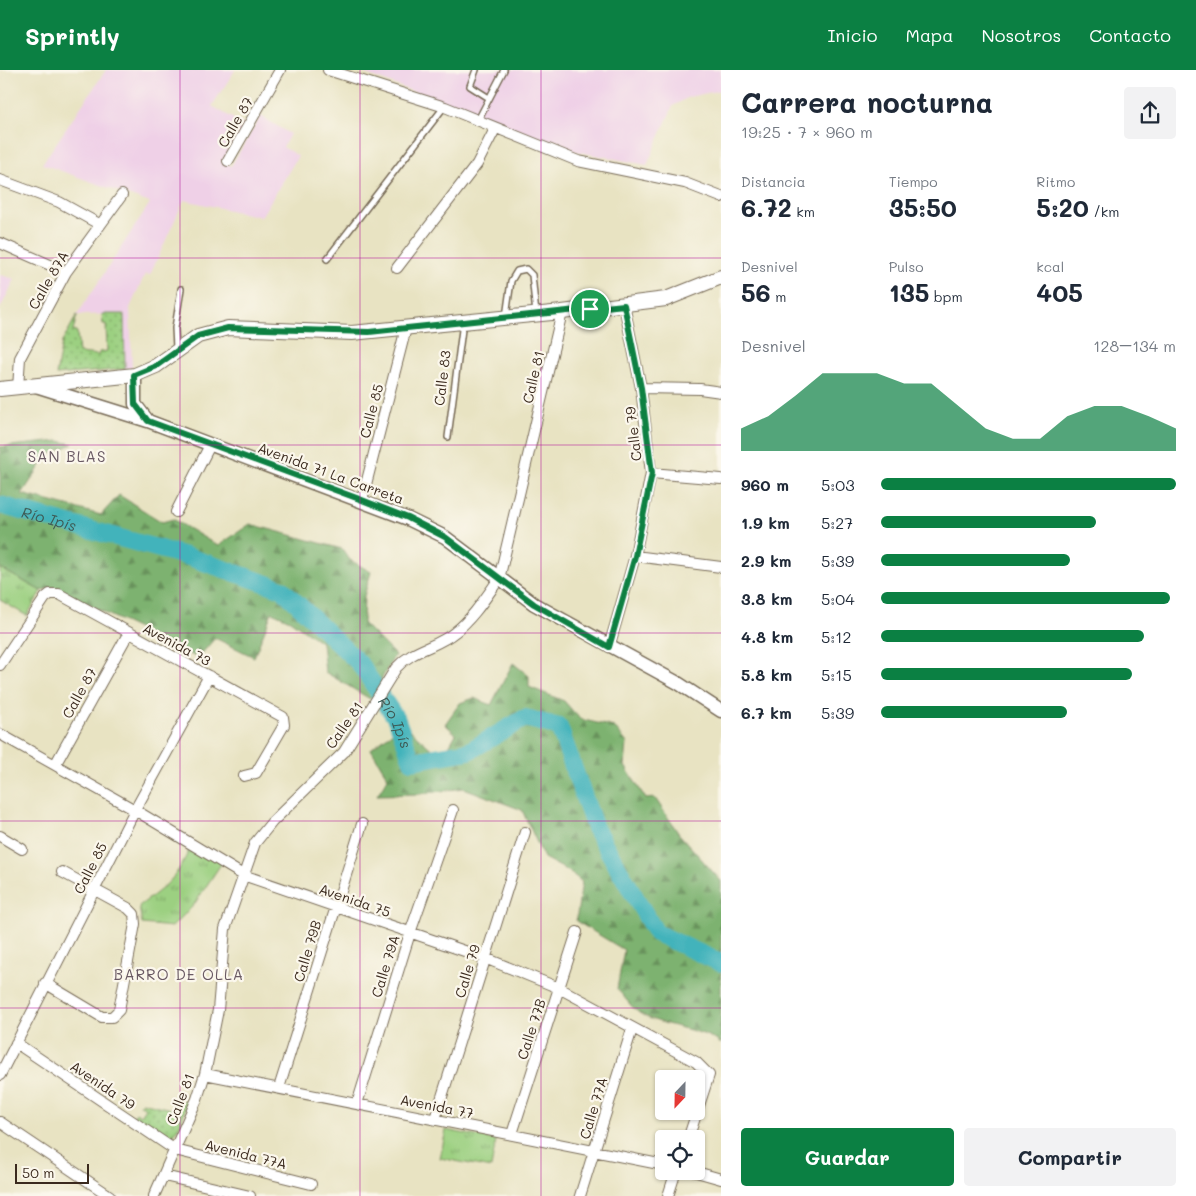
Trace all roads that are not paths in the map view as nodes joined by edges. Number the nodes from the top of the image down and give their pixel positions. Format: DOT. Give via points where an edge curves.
graph roads {
  1 [pos="280,70"];
  2 [pos="328,70"];
  3 [pos="476,70"];
  4 [pos="504,70"];
  5 [pos="489,98"];
  6 [pos="445,107"];
  7 [pos="477,120"];
  8 [pos="495,129"];
  9 [pos="228,161"];
  10 [pos="0,180"];
  11 [pos="122,195"];
  12 [pos="721,197"];
  13 [pos="100,224"];
  14 [pos="0,243"];
  15 [pos="327,259"];
  16 [pos="397,268"];
  17 [pos="66,272"];
  18 [pos="721,277"];
  19 [pos="181,289"];
  20 [pos="624,305"];
  21 [pos="535,309"];
  22 [pos="507,312"];
  23 [pos="562,312"];
  24 [pos="463,322"];
  25 [pos="406,328"];
  26 [pos="177,351"];
  27 [pos="134,375"];
  28 [pos="36,386"];
  29 [pos="18,388"];
  30 [pos="641,388"];
  31 [pos="0,389"];
  32 [pos="721,392"];
  33 [pos="148,421"];
  34 [pos="448,437"];
  35 [pos="210,445"];
  36 [pos="652,473"];
  37 [pos="721,479"];
  38 [pos="362,500"];
  39 [pos="176,512"];
  40 [pos="635,556"];
  41 [pos="721,567"];
  42 [pos="499,579"];
  43 [pos="128,634"];
  44 [pos="609,647"];
  45 [pos="3,653"];
  46 [pos="0,665"];
  47 [pos="209,676"];
  48 [pos="721,711"];
  49 [pos="0,734"];
  50 [pos="55,765"];
  51 [pos="244,776"];
  52 [pos="135,810"];
  53 [pos="453,810"];
  54 [pos="362,824"];
  55 [pos="526,832"];
  56 [pos="0,836"];
  57 [pos="22,849"];
  58 [pos="62,872"];
  59 [pos="243,875"];
  60 [pos="95,890"];
  61 [pos="334,907"];
  62 [pos="577,932"];
  63 [pos="410,933"];
  64 [pos="485,958"];
  65 [pos="45,983"];
  66 [pos="559,988"];
  67 [pos="632,1028"];
  68 [pos="16,1043"];
  69 [pos="0,1074"];
  70 [pos="205,1074"];
  71 [pos="279,1088"];
  72 [pos="357,1104"];
  73 [pos="436,1119"];
  74 [pos="0,1122"];
  75 [pos="691,1130"];
  76 [pos="512,1134"];
  77 [pos="175,1150"];
  78 [pos="594,1152"];
  79 [pos="655,1163"];
  80 [pos="705,1174"];
  81 [pos="164,1176"];
  82 [pos="721,1179"];
  83 [pos="673,1180"];
  84 [pos="311,1184"];
  85 [pos="110,1196"];
  86 [pos="154,1196"];
  87 [pos="250,1196"];
  88 [pos="580,1196"];
  89 [pos="668,1196"];
  1 -- 9 [label="street, Calle 87"];
  2 -- 6 [label="street"];
  3 -- 5 [label="lane" via="470,86"];
  4 -- 5 [label="lane"];
  5 -- 7 [label="lane"];
  6 -- 7 [label="street"];
  6 -- 15 [label="lane"];
  7 -- 8 [label="street"];
  8 -- 12 [label="street" via="578,161 685,183"];
  8 -- 16 [label="street" via="477,164"];
  10 -- 13 [label="street" via="59,202"];
  11 -- 13 [label="street, Calle 87A"];
  13 -- 17 [label="street, Calle 87A"];
  14 -- 17 [label="street"];
  17 -- 29 [label="street, Calle 87A" via="20,358"];
  18 -- 20 [label="main road" via="666,299"];
  19 -- 26 [label="lane" via="175,328"];
  20 -- 23 [label="main road"];
  20 -- 30 [label="street, Calle 79"];
  21 -- 22 [label="main road"];
  21 -- 22 [label="lane" via="532,275 526,269 517,271 512,278"];
  21 -- 23 [label="main road"];
  22 -- 24 [label="main road"];
  23 -- 42 [label="street, Calle 81"];
  24 -- 25 [label="main road"];
  24 -- 34 [label="lane, Calle 83"];
  25 -- 26 [label="main road" via="352,333 228,328 198,336"];
  25 -- 38 [label="street, Calle 85"];
  26 -- 27 [label="main road" via="156,366"];
  27 -- 28 [label="main road"];
  27 -- 33 [label="street" via="135,404"];
  28 -- 29 [label="main road"];
  28 -- 33 [label="street, Avenida 71 La Carreta"];
  29 -- 31 [label="main road"];
  30 -- 32 [label="street"];
  30 -- 36 [label="street, Calle 79"];
  33 -- 35 [label="street, Avenida 71 La Carreta"];
  35 -- 38 [label="street, Avenida 71 La Carreta"];
  35 -- 39 [label="street"];
  36 -- 37 [label="street"];
  36 -- 40 [label="street, Calle 79"];
  38 -- 42 [label="street, Avenida 71 La Carreta" via="445,537"];
  40 -- 41 [label="street"];
  40 -- 44 [label="street, Calle 79"];
  42 -- 44 [label="street, Avenida 71 La Carreta" via="534,604"];
  42 -- 59 [label="street, Calle 81" via="455,633 407,657 396,668 344,752 272,822 255,843"];
  43 -- 45 [label="street, Avenida 73" via="59,594 50,594"];
  43 -- 47 [label="street, Avenida 73"];
  43 -- 50 [label="street, Calle 87"];
  44 -- 48 [label="street, Avenida 71 La Carreta" via="672,679"];
  45 -- 46 [label="street"];
  47 -- 51 [label="street, Avenida 73" via="283,717 284,725 256,773"];
  47 -- 52 [label="street, Calle 85"];
  49 -- 50 [label="street, Avenida 75"];
  50 -- 52 [label="street, Avenida 75"];
  52 -- 59 [label="street, Avenida 75"];
  52 -- 60 [label="street, Calle 85"];
  53 -- 63 [label="street, Calle 79A"];
  54 -- 61 [label="street, Calle 79B"];
  55 -- 64 [label="street, Calle 79"];
  56 -- 57 [label="street"];
  58 -- 60 [label="street"];
  59 -- 61 [label="street, Avenida 75"];
  59 -- 70 [label="street, Calle 81" via="225,929 218,1010"];
  60 -- 65 [label="street, Calle 85"];
  60 -- 65 [label="street" via="134,914 135,924 119,1010 112,1017 102,1017"];
  61 -- 63 [label="street, Avenida 75"];
  61 -- 71 [label="street, Calle 79B"];
  62 -- 66 [label="street, Calle 77B"];
  63 -- 64 [label="street, Avenida 75"];
  63 -- 72 [label="street, Calle 79A"];
  64 -- 66 [label="street, Avenida 75"];
  64 -- 73 [label="street, Calle 79"];
  65 -- 68 [label="street, Calle 85"];
  66 -- 67 [label="street, Avenida 75"];
  66 -- 76 [label="street, Calle 77B"];
  67 -- 75 [label="street, Avenida 75" via="696,1062 709,1075"];
  67 -- 78 [label="street, Calle 77A"];
  68 -- 69 [label="street, Calle 85"];
  68 -- 77 [label="street, Avenida 79"];
  70 -- 71 [label="street, Avenida 77"];
  70 -- 77 [label="street, Calle 81"];
  71 -- 72 [label="street, Avenida 77"];
  72 -- 73 [label="street, Avenida 77"];
  73 -- 76 [label="street, Avenida 77"];
  74 -- 85 [label="street"];
  76 -- 78 [label="street, Avenida 77"];
  77 -- 81 [label="street, Calle 81"];
  77 -- 84 [label="street, Avenida 77A"];
  78 -- 79 [label="street, Avenida 77"];
  78 -- 88 [label="street, Calle 77A"];
  80 -- 82 [label="street"];
  81 -- 86 [label="street, Calle 81"];
  81 -- 87 [label="street"];
  83 -- 89 [label="street"];
}
